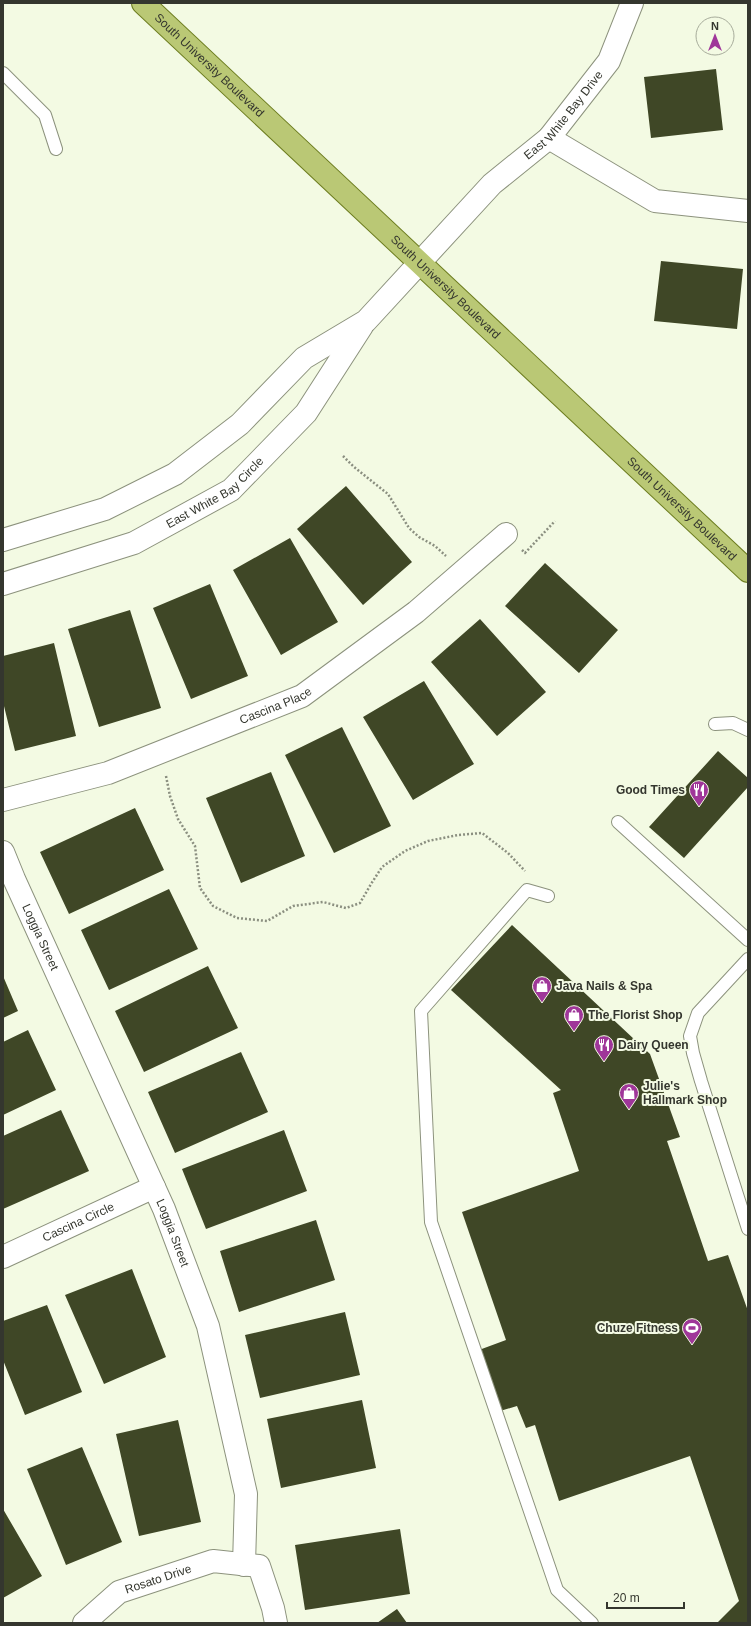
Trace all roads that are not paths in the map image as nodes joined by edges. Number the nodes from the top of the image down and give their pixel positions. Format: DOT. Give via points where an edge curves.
graph roads {
  1 [pos="143,3"];
  2 [pos="632,3"];
  3 [pos="3,73"];
  4 [pos="549,138"];
  5 [pos="56,149"];
  6 [pos="748,211"];
  7 [pos="419,262"];
  8 [pos="366,320"];
  9 [pos="506,534"];
  10 [pos="3,540"];
  11 [pos="748,571"];
  12 [pos="3,584"];
  13 [pos="715,724"];
  14 [pos="748,730"];
  15 [pos="3,800"];
  16 [pos="618,822"];
  17 [pos="3,852"];
  18 [pos="548,896"];
  19 [pos="748,940"];
  20 [pos="748,959"];
  21 [pos="154,1187"];
  22 [pos="748,1229"];
  23 [pos="3,1257"];
  24 [pos="244,1565"];
  25 [pos="84,1623"];
  26 [pos="276,1623"];
  27 [pos="592,1623"];
  1 -- 7 [label="main road, South University Boulevard"];
  2 -- 4 [label="street, East White Bay Drive" via="609,62"];
  3 -- 5 [label="lane" via="45,115"];
  4 -- 6 [label="street" via="655,201"];
  4 -- 7 [label="street, East White Bay Drive" via="492,184"];
  7 -- 8 [label="street, East White Bay Drive"];
  7 -- 11 [label="main road, South University Boulevard"];
  8 -- 10 [label="street" via="304,358 240,424 175,474 105,509"];
  8 -- 12 [label="street, East White Bay Circle" via="306,413 231,490 134,542"];
  9 -- 15 [label="street, Cascina Place" via="416,612 302,696 108,773"];
  13 -- 14 [label="lane" via="733,723"];
  16 -- 19 [label="lane"];
  17 -- 21 [label="street, Loggia Street"];
  18 -- 27 [label="lane" via="527,890 421,1011 431,1222 557,1590"];
  20 -- 22 [label="lane" via="698,1013 690,1036 701,1081"];
  21 -- 23 [label="street, Cascina Circle"];
  21 -- 24 [label="street, Loggia Street" via="208,1326 246,1494"];
  24 -- 25 [label="street, Rosato Drive" via="213,1561 119,1592"];
  24 -- 26 [label="street" via="259,1566"];
}
